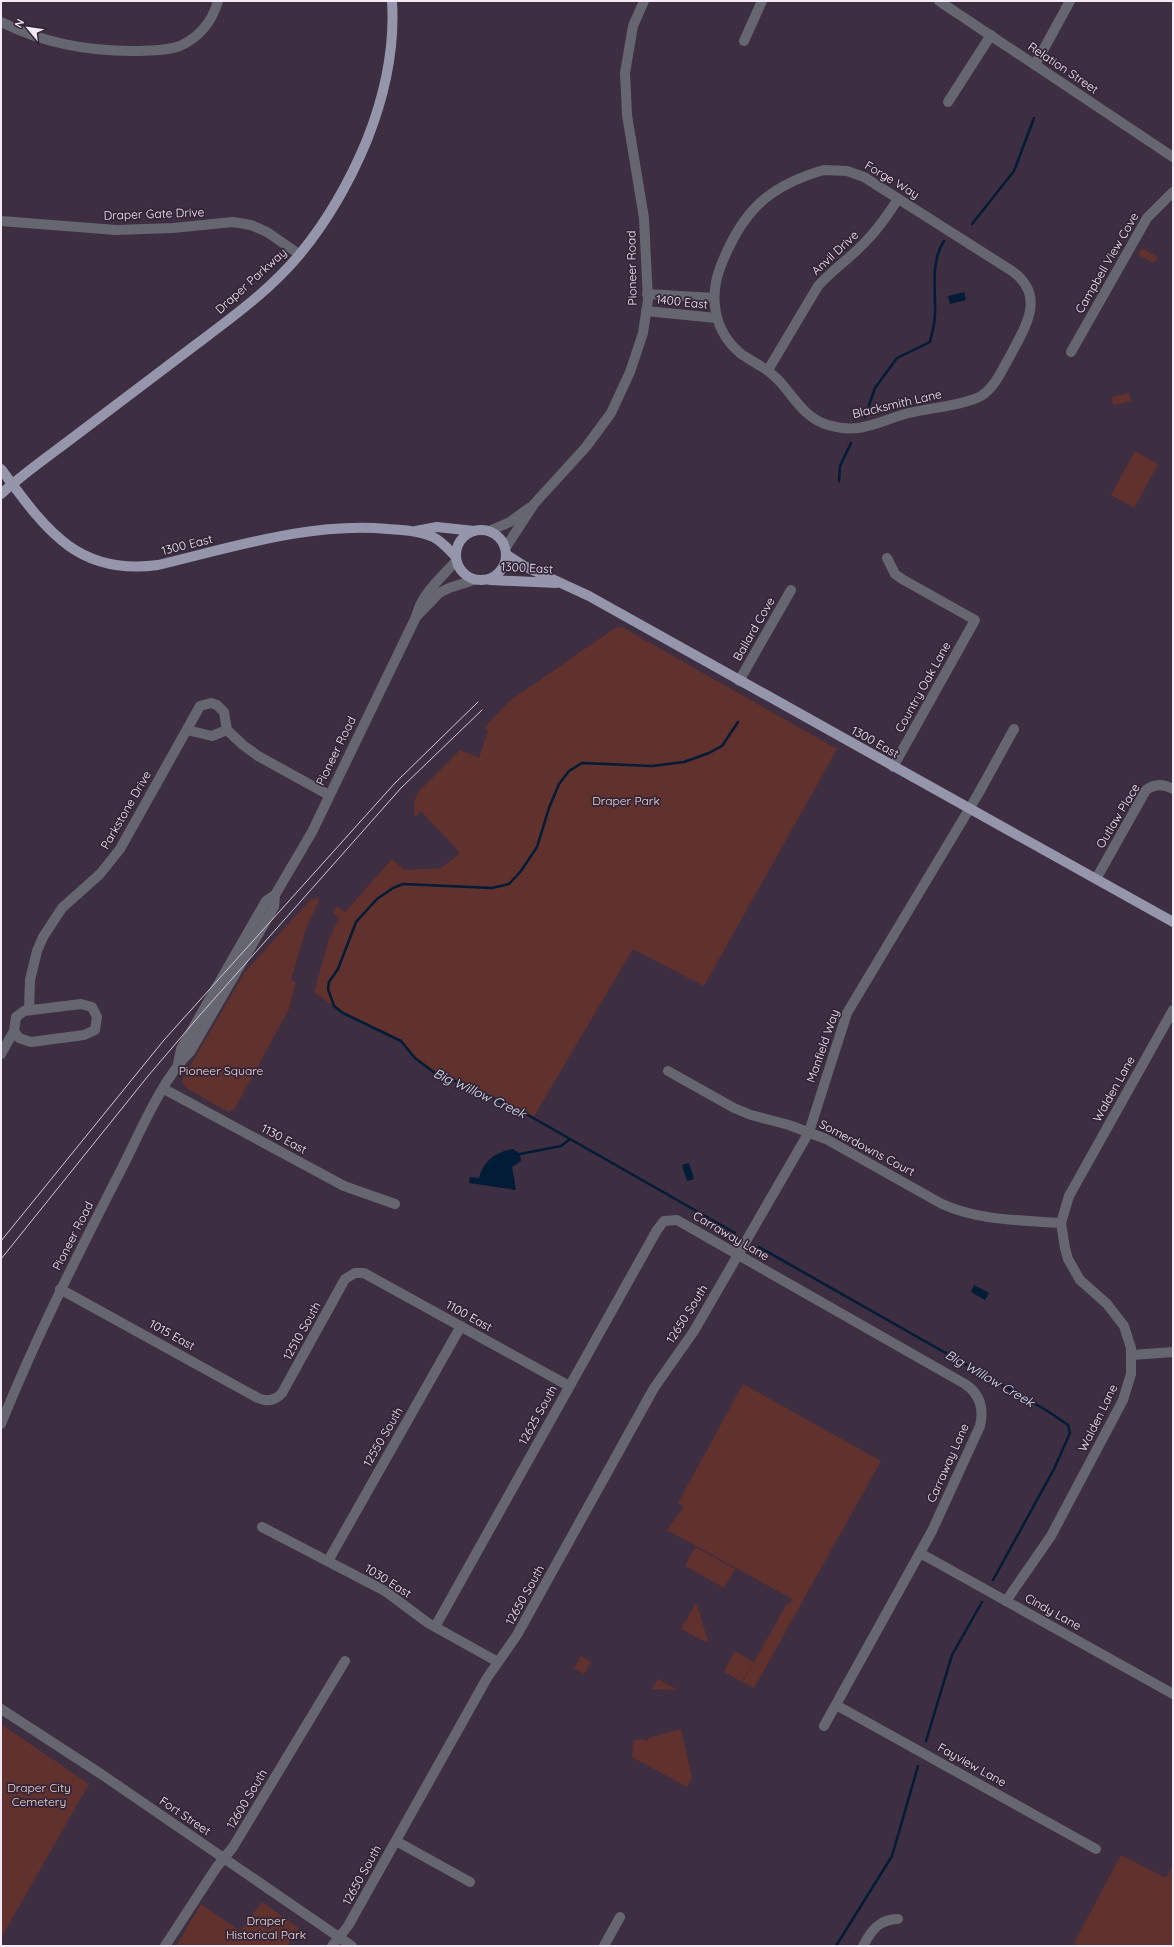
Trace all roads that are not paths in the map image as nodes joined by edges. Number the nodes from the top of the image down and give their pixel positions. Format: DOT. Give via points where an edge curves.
graph roads {
  1 [pos="218,1"];
  2 [pos="392,1"];
  3 [pos="644,1"];
  4 [pos="762,1"];
  5 [pos="940,1"];
  6 [pos="1070,1"];
  7 [pos="1,22"];
  8 [pos="991,35"];
  9 [pos="744,41"];
  10 [pos="1035,65"];
  11 [pos="948,102"];
  12 [pos="1173,157"];
  13 [pos="1173,192"];
  14 [pos="898,198"];
  15 [pos="1,221"];
  16 [pos="299,254"];
  17 [pos="1026,287"];
  18 [pos="647,294"];
  19 [pos="714,298"];
  20 [pos="646,311"];
  21 [pos="716,318"];
  22 [pos="1071,352"];
  23 [pos="768,370"];
  24 [pos="1,470"];
  25 [pos="12,484"];
  26 [pos="1,494"];
  27 [pos="534,504"];
  28 [pos="489,530"];
  29 [pos="474,531"];
  30 [pos="416,532"];
  31 [pos="506,551"];
  32 [pos="887,558"];
  33 [pos="456,559"];
  34 [pos="474,580"];
  35 [pos="488,580"];
  36 [pos="564,583"];
  37 [pos="791,590"];
  38 [pos="416,617"];
  39 [pos="739,681"];
  40 [pos="1014,729"];
  41 [pos="187,730"];
  42 [pos="227,730"];
  43 [pos="893,767"];
  44 [pos="1173,789"];
  45 [pos="329,795"];
  46 [pos="968,808"];
  47 [pos="1096,879"];
  48 [pos="1173,922"];
  49 [pos="29,1010"];
  50 [pos="1173,1010"];
  51 [pos="14,1031"];
  52 [pos="1,1054"];
  53 [pos="668,1071"];
  54 [pos="164,1089"];
  55 [pos="809,1132"];
  56 [pos="395,1204"];
  57 [pos="668,1220"];
  58 [pos="1061,1223"];
  59 [pos="739,1256"];
  60 [pos="354,1273"];
  61 [pos="60,1289"];
  62 [pos="461,1326"];
  63 [pos="1173,1352"];
  64 [pos="1132,1355"];
  65 [pos="569,1386"];
  66 [pos="271,1400"];
  67 [pos="1,1424"];
  68 [pos="262,1527"];
  69 [pos="920,1553"];
  70 [pos="328,1561"];
  71 [pos="1006,1601"];
  72 [pos="435,1627"];
  73 [pos="345,1660"];
  74 [pos="498,1662"];
  75 [pos="1173,1694"];
  76 [pos="836,1705"];
  77 [pos="1,1709"];
  78 [pos="824,1726"];
  79 [pos="396,1841"];
  80 [pos="1096,1849"];
  81 [pos="224,1858"];
  82 [pos="470,1882"];
  83 [pos="620,1917"];
  84 [pos="898,1919"];
  85 [pos="339,1937"];
  86 [pos="165,1946"];
  87 [pos="332,1946"];
  88 [pos="352,1946"];
  89 [pos="604,1946"];
  90 [pos="862,1946"];
  1 -- 7 [label="street" via="212,18 202,31 179,46 163,50 113,51 59,44"];
  2 -- 16 [label="main road, Draper Parkway" via="386,74 373,124 344,188"];
  3 -- 18 [label="street, Pioneer Road" via="633,26 625,73 627,115 644,218"];
  4 -- 9 [label="street"];
  5 -- 8 [label="street, Relation Street"];
  6 -- 10 [label="street"];
  8 -- 10 [label="street, Relation Street"];
  8 -- 11 [label="street"];
  10 -- 12 [label="street, Relation Street"];
  13 -- 22 [label="street, Campbell View Cove" via="1147,218"];
  14 -- 17 [label="street, Forge Way" via="1012,270"];
  14 -- 19 [label="street, Forge Way" via="859,174 847,171 824,170 793,181 766,196 745,218 721,265 714,287"];
  14 -- 23 [label="street, Anvil Drive" via="867,241 818,286"];
  15 -- 16 [label="street, Draper Gate Drive" via="116,230 233,222 251,225 267,232"];
  16 -- 25 [label="main road, Draper Parkway" via="280,276 236,314"];
  17 -- 23 [label="street, Blacksmith Lane" via="1031,307 1025,327 995,383 980,396 967,401 908,413 865,427 840,428 811,417 796,403 780,380"];
  18 -- 19 [label="street, 1400 East"];
  18 -- 20 [label="street, Pioneer Road"];
  19 -- 21 [label="street, Forge Way"];
  20 -- 21 [label="street, 1400 East"];
  20 -- 27 [label="street, Pioneer Road" via="643,333 630,372 612,413 586,447"];
  21 -- 23 [label="street, Blacksmith Lane" via="723,334 734,348"];
  24 -- 25 [label="main road, 1300 East"];
  25 -- 26 [label="main road, Draper Parkway"];
  25 -- 30 [label="main road, 1300 East" via="46,526 67,546 91,559 122,566 158,565 312,530 362,527"];
  27 -- 28 [label="street, Pioneer Road" via="510,522"];
  27 -- 31 [label="street, Pioneer Road"];
  28 -- 29 [label="main road"];
  28 -- 31 [label="main road" via="501,539"];
  29 -- 30 [label="main road, 1300 East" via="437,527"];
  29 -- 33 [label="main road" via="464,536 457,546"];
  30 -- 33 [label="main road, 1300 East" via="434,538"];
  31 -- 35 [label="main road" via="505,566"];
  31 -- 36 [label="main road, 1300 East" via="524,566"];
  32 -- 43 [label="street, Country Oak Lane" via="892,570 902,579 975,620"];
  33 -- 34 [label="main road" via="460,569"];
  33 -- 38 [label="street, Pioneer Road" via="423,598"];
  34 -- 35 [label="main road"];
  34 -- 38 [label="street, Pioneer Road" via="444,590"];
  35 -- 36 [label="main road, 1300 East"];
  36 -- 39 [label="main road, 1300 East"];
  37 -- 39 [label="street, Ballard Cove"];
  38 -- 45 [label="street, Pioneer Road"];
  39 -- 43 [label="main road, 1300 East"];
  40 -- 46 [label="street, Manfield Way"];
  41 -- 42 [label="street" via="212,736"];
  41 -- 42 [label="street" via="196,710 211,703 224,712"];
  41 -- 49 [label="street, Parkstone Drive" via="120,849 100,874 62,908 43,937 36,951 30,980"];
  42 -- 45 [label="street" via="258,756"];
  43 -- 46 [label="main road, 1300 East"];
  44 -- 47 [label="street, Outlaw Place" via="1159,785 1146,790"];
  45 -- 54 [label="street, Pioneer Road" via="309,837 275,895 274,906 190,1052 178,1064"];
  46 -- 47 [label="main road, 1300 East"];
  46 -- 55 [label="street, Manfield Way" via="847,1013"];
  47 -- 48 [label="main road, 1300 East"];
  49 -- 51 [label="street" via="16,1018"];
  49 -- 51 [label="street" via="87,1004 96,1012 97,1024 94,1030 84,1036 31,1042 19,1038"];
  50 -- 58 [label="street, Walden Lane" via="1069,1196"];
  51 -- 52 [label="street"];
  53 -- 55 [label="street, Somerdowns Court" via="734,1108"];
  54 -- 56 [label="street, 1130 East" via="344,1186"];
  54 -- 61 [label="street, Pioneer Road"];
  55 -- 58 [label="street, Somerdowns Court" via="959,1211 988,1218"];
  55 -- 59 [label="street, Manfield Way"];
  57 -- 59 [label="street, Carraway Lane" via="681,1222"];
  57 -- 65 [label="street, 12625 South" via="657,1230"];
  58 -- 64 [label="street, Walden Lane" via="1064,1248 1073,1269 1080,1280 1107,1304 1120,1320 1127,1332"];
  59 -- 69 [label="street, Carraway Lane" via="965,1384 977,1396 982,1414 980,1426"];
  59 -- 74 [label="street, 12650 South" via="689,1339 662,1376 517,1635"];
  60 -- 62 [label="street, 1100 East" via="368,1274"];
  60 -- 66 [label="street, 12510 South" via="344,1282 282,1393"];
  61 -- 66 [label="street, 1015 East" via="258,1398"];
  61 -- 67 [label="street, Pioneer Road"];
  62 -- 65 [label="street, 1100 East"];
  62 -- 70 [label="street, 12550 South"];
  63 -- 64 [label="street"];
  64 -- 71 [label="street, Walden Lane" via="1131,1374 1124,1400 1050,1536"];
  65 -- 72 [label="street, 12625 South"];
  68 -- 70 [label="street, 1030 East"];
  69 -- 71 [label="street, Cindy Lane"];
  69 -- 76 [label="street, Carraway Lane"];
  70 -- 72 [label="street, 1030 East" via="385,1591"];
  71 -- 75 [label="street, Cindy Lane"];
  72 -- 74 [label="street, 1030 East"];
  73 -- 81 [label="street, 12600 South" via="233,1848"];
  74 -- 79 [label="street, 12650 South"];
  76 -- 78 [label="street, Carraway Lane"];
  76 -- 80 [label="street, Fayview Lane"];
  77 -- 81 [label="street, Fort Street" via="102,1774"];
  79 -- 82 [label="street"];
  79 -- 85 [label="street, 12650 South" via="348,1926"];
  81 -- 85 [label="street, Fort Street"];
  81 -- 86 [label="street, 12600 South"];
  83 -- 89 [label="street"];
  84 -- 90 [label="street" via="881,1922"];
  85 -- 87 [label="street, 12650 South"];
  85 -- 88 [label="street, Fort Street"];
}
